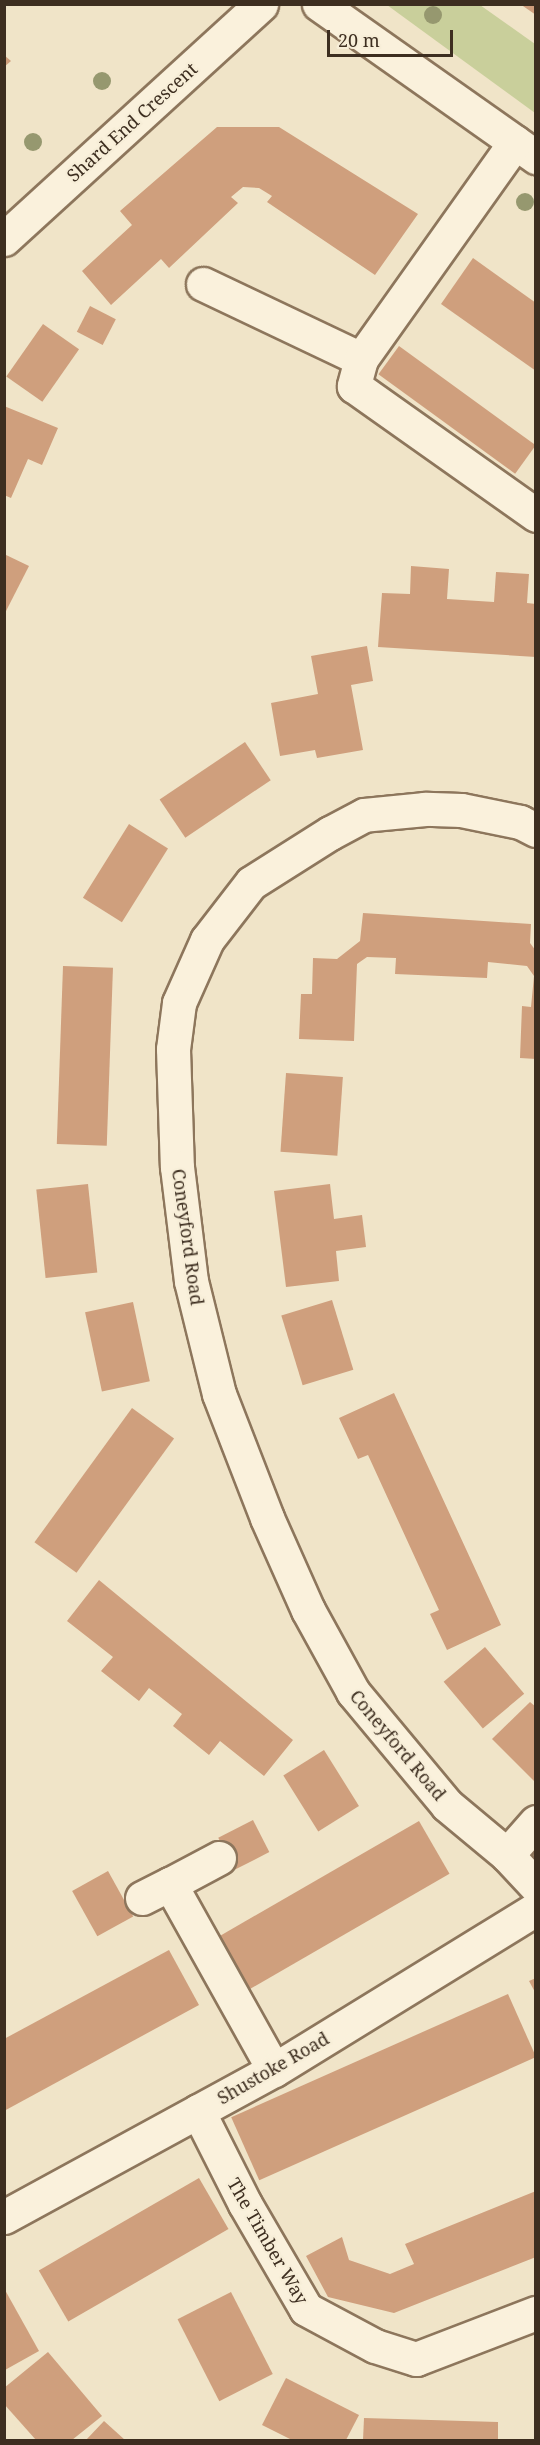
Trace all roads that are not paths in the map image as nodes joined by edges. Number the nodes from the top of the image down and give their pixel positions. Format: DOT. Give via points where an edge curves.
graph roads {
  1 [pos="261,4"];
  2 [pos="319,4"];
  3 [pos="525,149"];
  4 [pos="4,239"];
  5 [pos="203,284"];
  6 [pos="361,358"];
  7 [pos="536,515"];
  8 [pos="536,830"];
  9 [pos="536,1822"];
  10 [pos="507,1855"];
  11 [pos="219,1858"];
  12 [pos="170,1884"];
  13 [pos="536,1886"];
  14 [pos="142,1898"];
  15 [pos="536,1909"];
  16 [pos="274,2070"];
  17 [pos="198,2111"];
  18 [pos="4,2217"];
  19 [pos="536,2313"];
  1 -- 4 [label="street, Shard End Crescent"];
  2 -- 3 [label="street"];
  3 -- 6 [label="street"];
  5 -- 6 [label="street"];
  6 -- 7 [label="street" via="354,387"];
  8 -- 10 [label="street, Coneyford Road" via="520,822 461,810 425,809 364,815 330,832 251,883 207,940 179,1003 172,1048 177,1167 191,1281 219,1394 267,1518 308,1610 353,1692 447,1804"];
  9 -- 10 [label="street"];
  10 -- 13 [label="street, Coneyford Road"];
  11 -- 12 [label="street"];
  12 -- 14 [label="street"];
  12 -- 16 [label="street"];
  15 -- 16 [label="street, Shustoke Road"];
  16 -- 17 [label="street, Shustoke Road"];
  17 -- 18 [label="street, Shustoke Road"];
  17 -- 19 [label="street, The Timber Way" via="245,2204 306,2309 375,2346 416,2358"];
}
